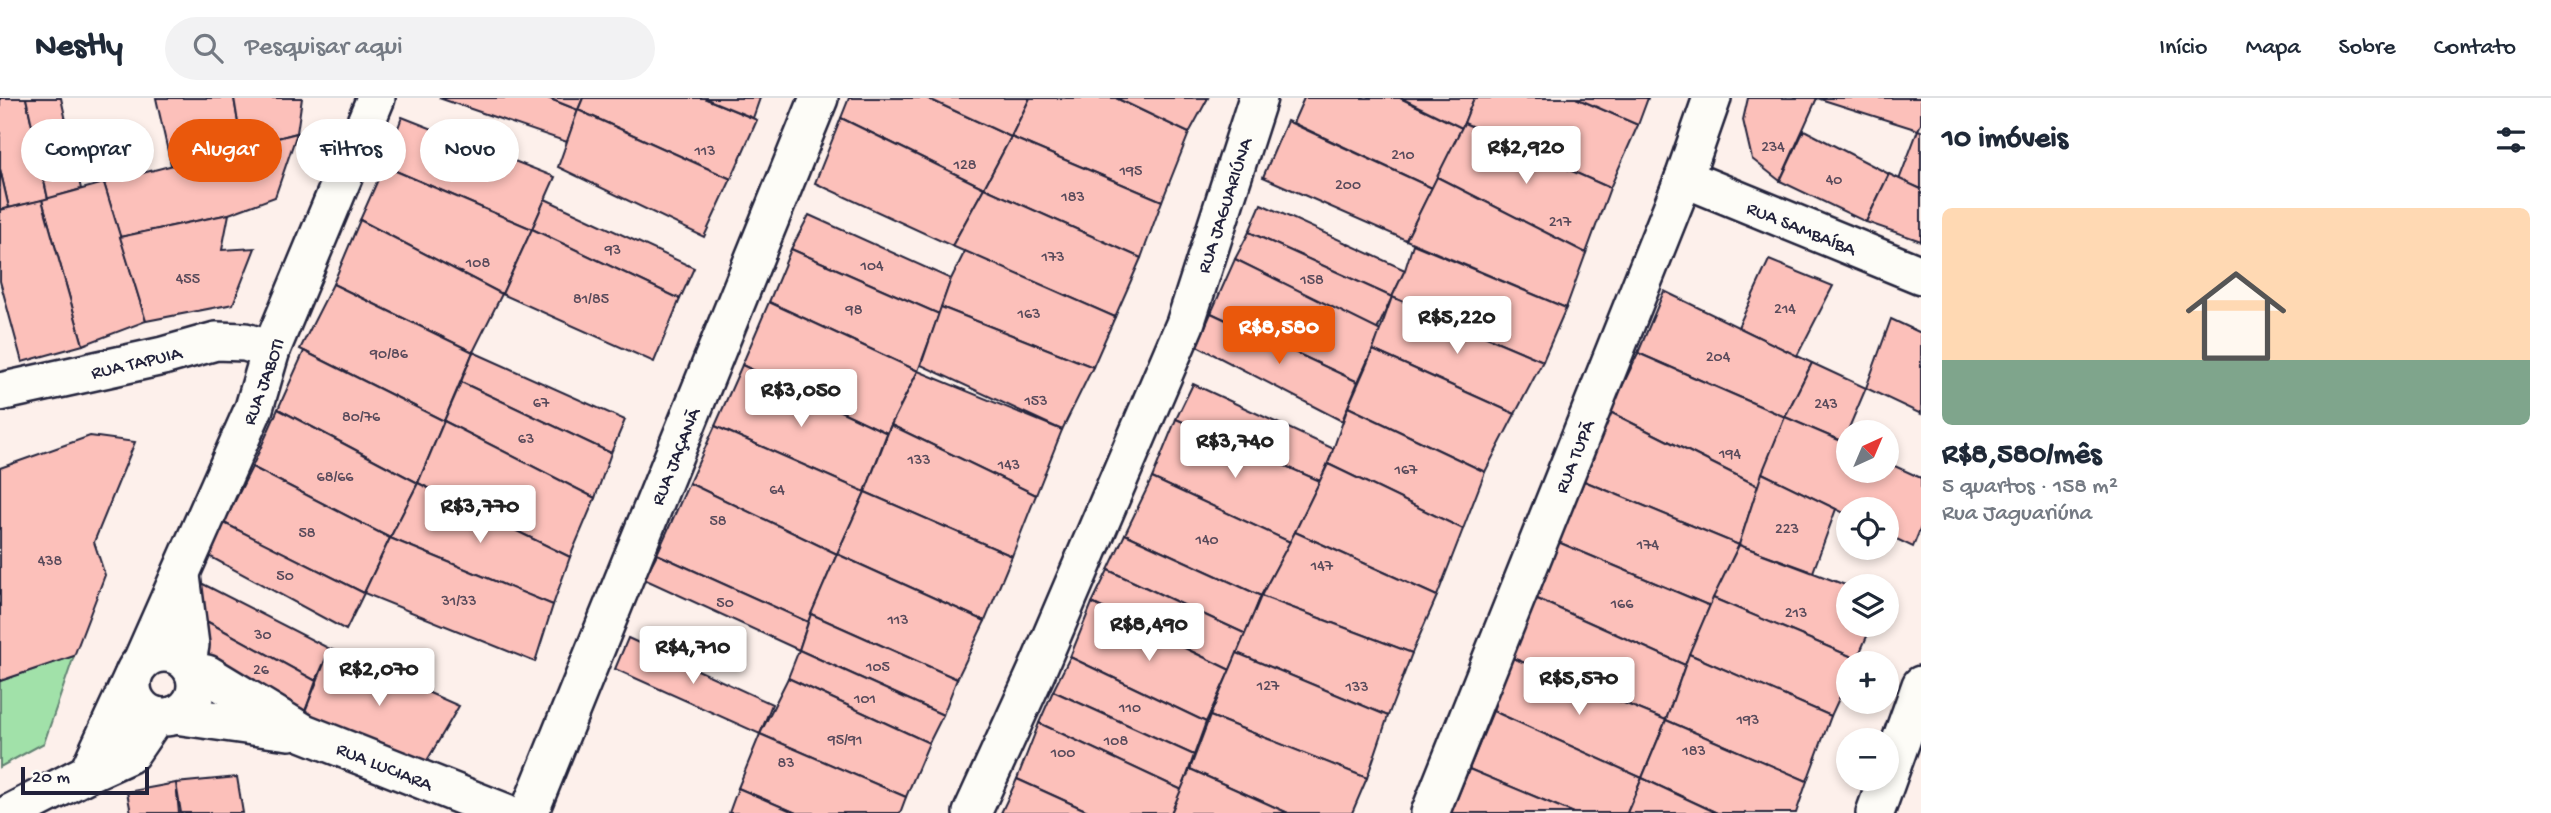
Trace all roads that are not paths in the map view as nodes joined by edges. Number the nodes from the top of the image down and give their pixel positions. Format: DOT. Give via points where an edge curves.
graph roads {
  1 [pos="376,98"];
  2 [pos="819,98"];
  3 [pos="1258,98"];
  4 [pos="1712,98"];
  5 [pos="1684,178"];
  6 [pos="1921,275"];
  7 [pos="271,350"];
  8 [pos="0,392"];
  9 [pos="181,576"];
  10 [pos="190,666"];
  11 [pos="137,669"];
  12 [pos="1921,685"];
  13 [pos="166,715"];
  14 [pos="304,733"];
  15 [pos="88,773"];
  16 [pos="10,813"];
  17 [pos="506,813"];
  18 [pos="529,813"];
  19 [pos="972,813"];
  20 [pos="1430,813"];
  21 [pos="1875,813"];
  1 -- 7 [label="street, RUA JABOTI"];
  2 -- 18 [label="street, RUA JAÇANÃ"];
  3 -- 19 [label="street, RUA JAGUARIÚNA" via="1185,324"];
  4 -- 5 [label="street, RUA TUPÃ"];
  5 -- 6 [label="street, RUA SAMBAÍBA"];
  5 -- 20 [label="street, RUA TUPÃ"];
  7 -- 8 [label="street, RUA TAPUIA" via="246,342 216,341"];
  7 -- 9 [label="street, RUA JABOTI" via="254,408"];
  9 -- 10 [label="street"];
  9 -- 11 [label="street, RUA JABOTI"];
  10 -- 11 [label="street" via="170,653 150,655"];
  10 -- 13 [label="street" via="196,681 192,702 185,710"];
  10 -- 14 [label="street, RUA LUCIARA"];
  11 -- 13 [label="street" via="134,697 147,712"];
  11 -- 15 [label="street, RUA JABOTI"];
  12 -- 21 [label="street"];
  13 -- 14 [label="street, RUA LUCIARA"];
  13 -- 15 [label="street" via="130,754"];
  14 -- 17 [label="street, RUA LUCIARA"];
  15 -- 16 [label="street"];
}
